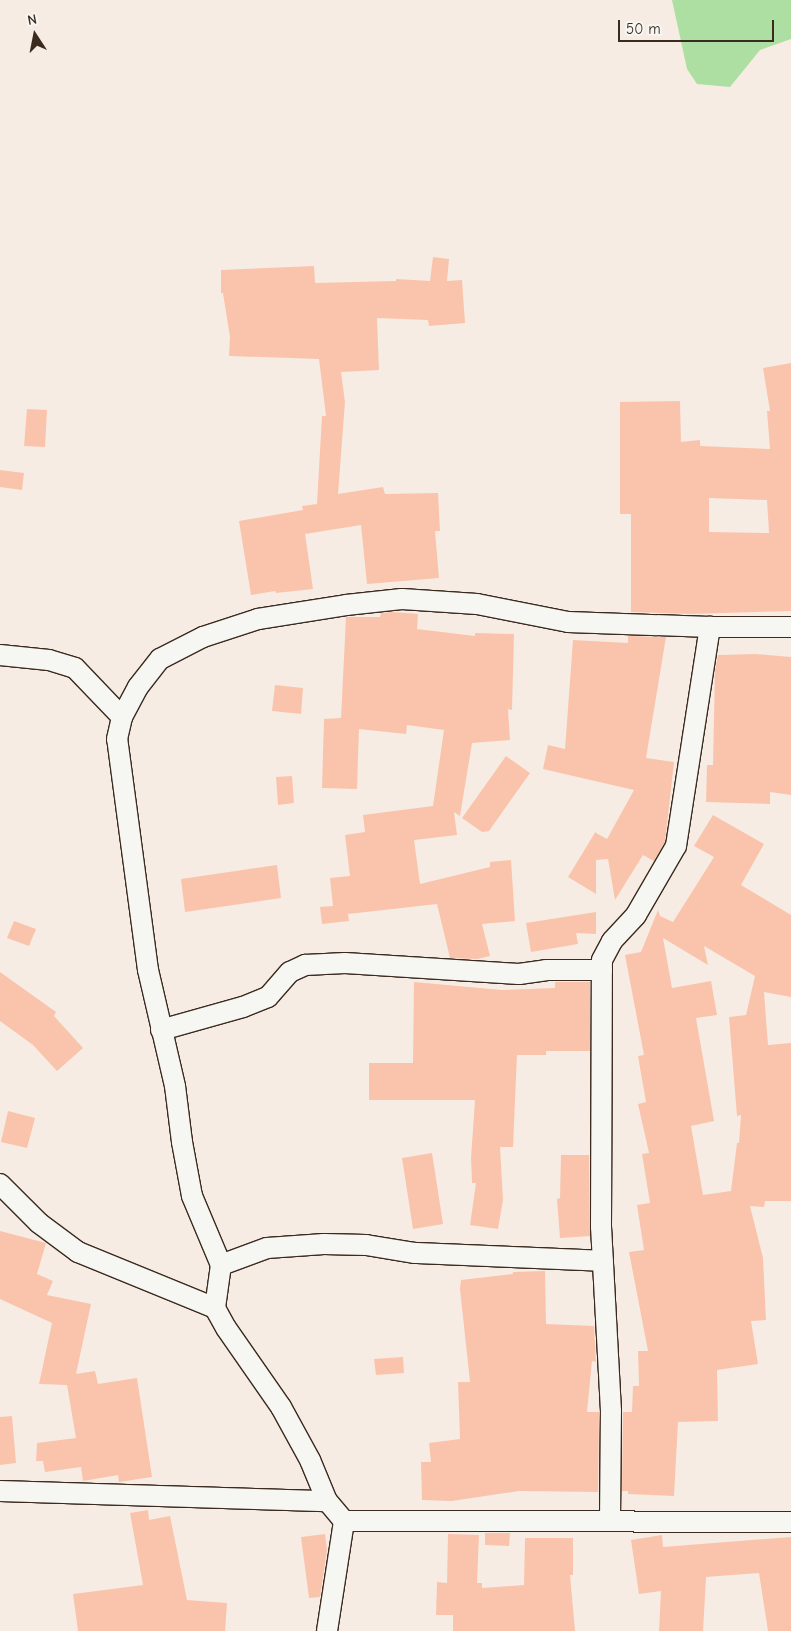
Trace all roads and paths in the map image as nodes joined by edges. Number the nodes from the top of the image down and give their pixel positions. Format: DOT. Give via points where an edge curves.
graph roads {
  1 [pos="791,627"];
  2 [pos="710,628"];
  3 [pos="0,655"];
  4 [pos="122,717"];
  5 [pos="602,970"];
  6 [pos="162,1030"];
  7 [pos="0,1184"];
  8 [pos="603,1261"];
  9 [pos="221,1265"];
  10 [pos="216,1308"];
  11 [pos="0,1491"];
  12 [pos="327,1501"];
  13 [pos="344,1521"];
  14 [pos="610,1521"];
  15 [pos="791,1522"];
  16 [pos="328,1631"];
  1 -- 2 [label="street"];
  2 -- 4 [label="street" via="568,622 477,604 402,599 346,605 258,619 203,637 160,659 138,687"];
  2 -- 5 [label="street" via="676,846 636,915 612,941 602,960"];
  3 -- 4 [label="street" via="49,660 75,668"];
  4 -- 6 [label="street" via="117,739 121,776 148,970"];
  5 -- 6 [label="street" via="546,970 519,974 345,963 305,964 290,972 268,997 243,1008"];
  5 -- 8 [label="street"];
  6 -- 9 [label="street" via="175,1086 192,1196"];
  7 -- 10 [label="street" via="39,1224 78,1252"];
  8 -- 9 [label="street" via="414,1253 366,1245 324,1244 267,1248"];
  8 -- 14 [label="street" via="611,1411"];
  9 -- 10 [label="street"];
  10 -- 12 [label="street" via="226,1328 281,1407 310,1460"];
  11 -- 12 [label="street"];
  12 -- 13 [label="street"];
  13 -- 14 [label="street"];
  13 -- 16 [label="street"];
  14 -- 15 [label="street"];
}
